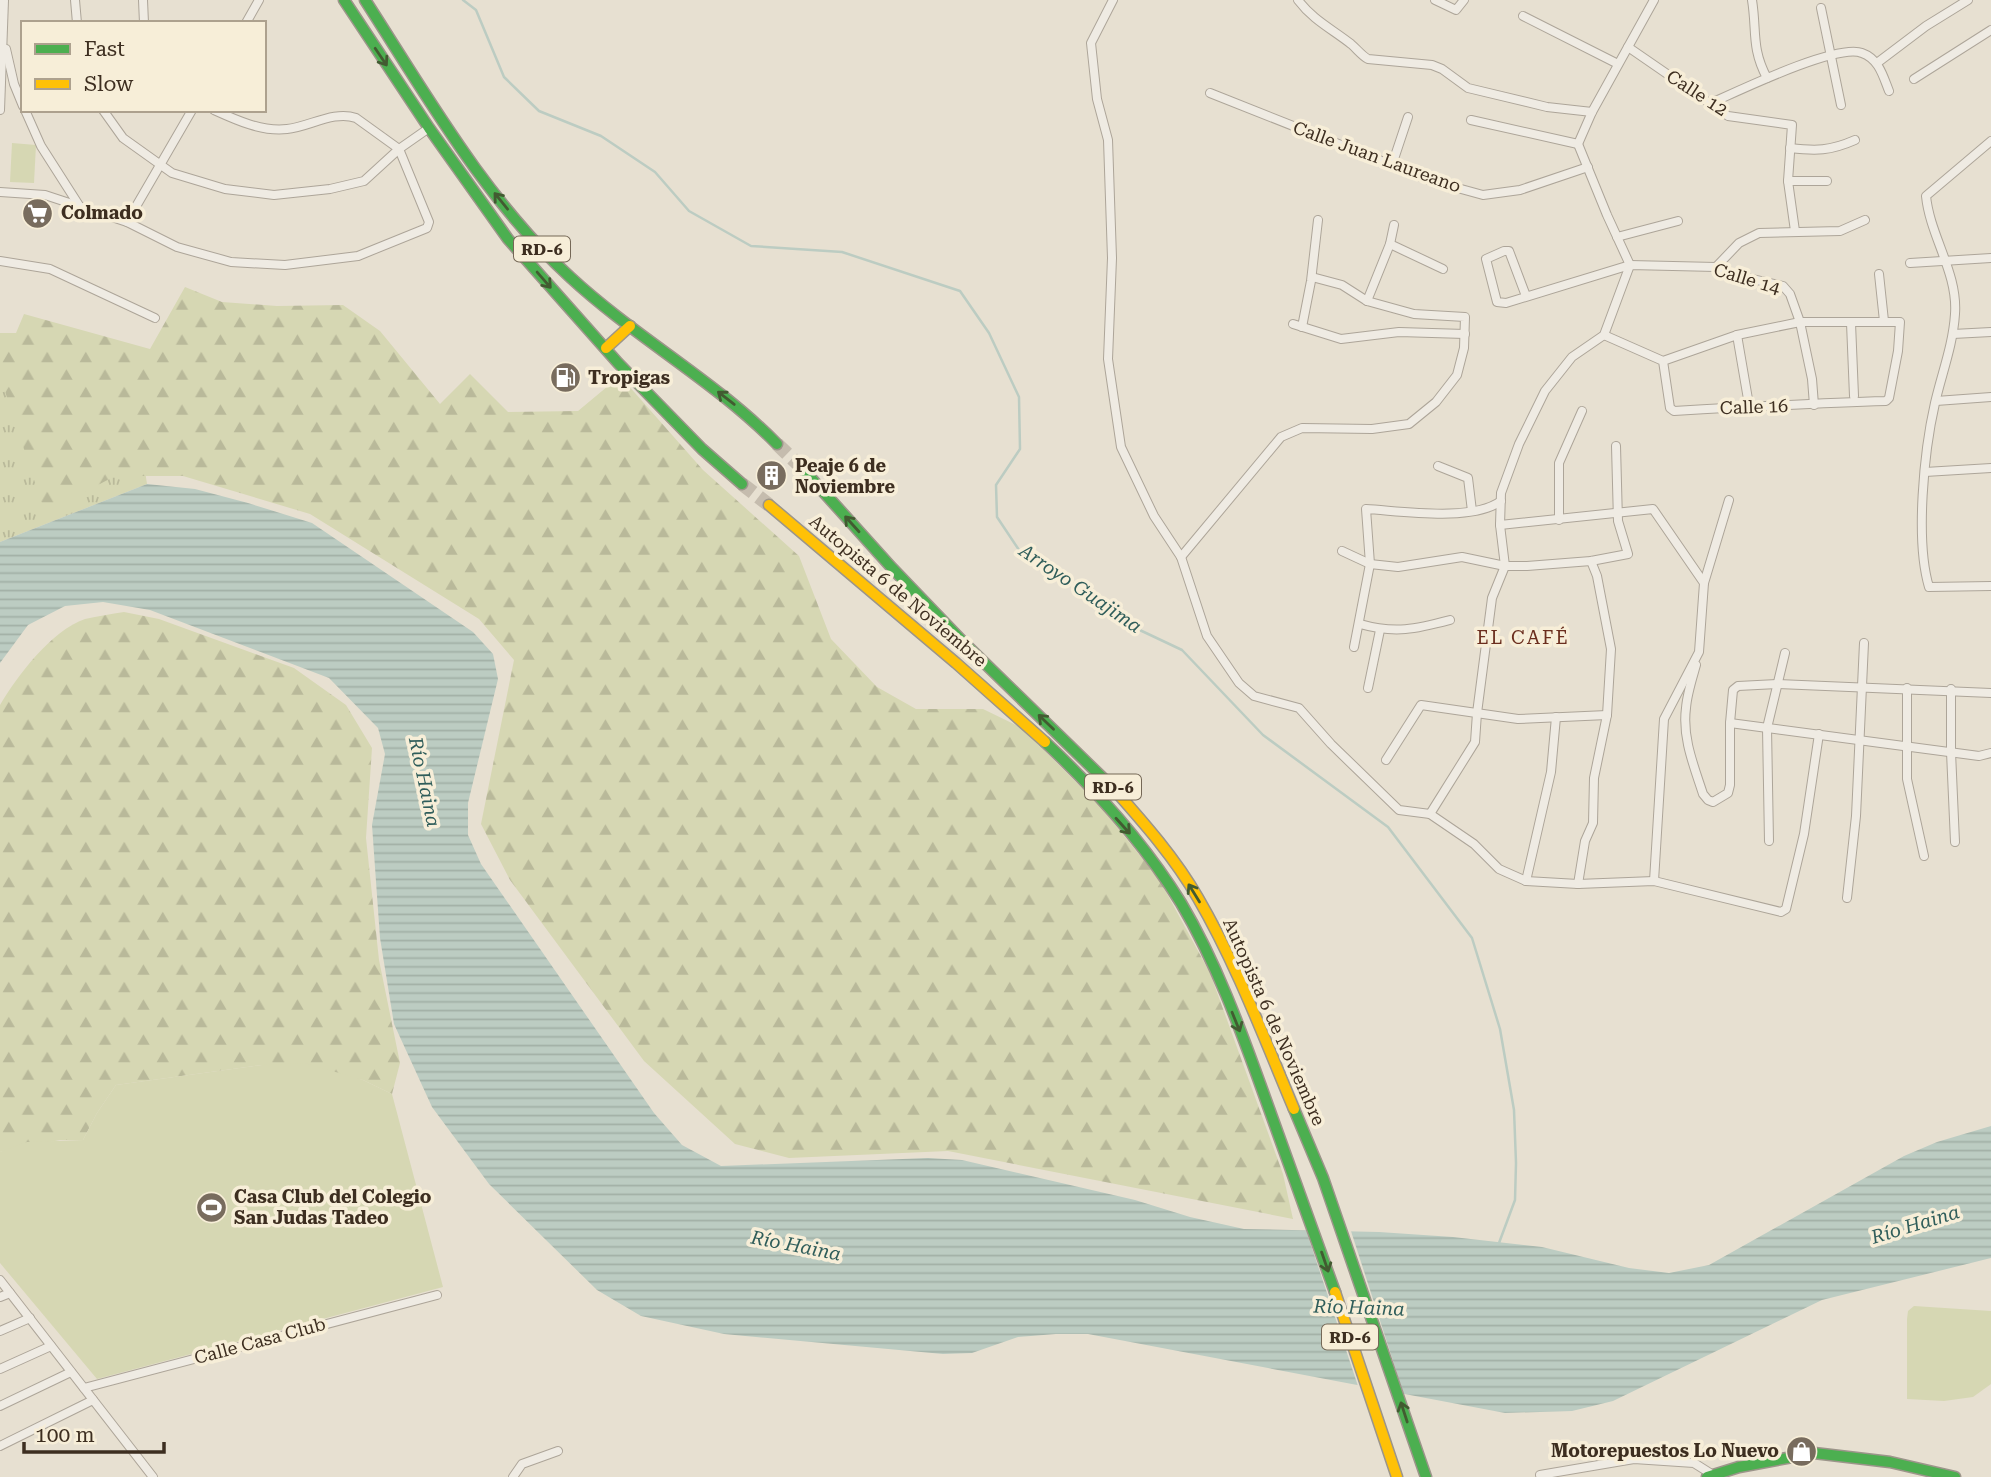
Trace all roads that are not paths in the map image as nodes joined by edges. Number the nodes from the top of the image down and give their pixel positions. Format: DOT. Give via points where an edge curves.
graph roads {
  1 [pos="4,0"];
  2 [pos="75,0"];
  3 [pos="143,0"];
  4 [pos="259,0"];
  5 [pos="344,0"];
  6 [pos="365,0"];
  7 [pos="1112,0"];
  8 [pos="1298,0"];
  9 [pos="1435,0"];
  10 [pos="1464,0"];
  11 [pos="1654,0"];
  12 [pos="1752,0"];
  13 [pos="1968,0"];
  14 [pos="1821,8"];
  15 [pos="1523,16"];
  16 [pos="76,21"];
  17 [pos="144,21"];
  18 [pos="247,21"];
  19 [pos="1991,30"];
  20 [pos="4,39"];
  21 [pos="1628,47"];
  22 [pos="1831,55"];
  23 [pos="1877,63"];
  24 [pos="1618,64"];
  25 [pos="1767,78"];
  26 [pos="1914,79"];
  27 [pos="1889,91"];
  28 [pos="1210,93"];
  29 [pos="21,101"];
  30 [pos="1709,104"];
  31 [pos="1841,105"];
  32 [pos="0,110"];
  33 [pos="26,112"];
  34 [pos="104,112"];
  35 [pos="191,112"];
  36 [pos="218,112"];
  37 [pos="1592,112"];
  38 [pos="1408,117"];
  39 [pos="1471,120"];
  40 [pos="429,128"];
  41 [pos="1855,140"];
  42 [pos="1991,141"];
  43 [pos="1578,144"];
  44 [pos="1790,148"];
  45 [pos="399,149"];
  46 [pos="162,164"];
  47 [pos="1392,165"];
  48 [pos="1588,167"];
  49 [pos="1788,181"];
  50 [pos="1827,181"];
  51 [pos="0,192"];
  52 [pos="80,207"];
  53 [pos="1318,220"];
  54 [pos="1865,220"];
  55 [pos="1678,221"];
  56 [pos="127,222"];
  57 [pos="1394,225"];
  58 [pos="1796,231"];
  59 [pos="1617,237"];
  60 [pos="1390,244"];
  61 [pos="1991,258"];
  62 [pos="1945,260"];
  63 [pos="0,261"];
  64 [pos="1910,262"];
  65 [pos="1630,265"];
  66 [pos="1716,267"];
  67 [pos="1443,269"];
  68 [pos="1880,274"];
  69 [pos="1312,276"];
  70 [pos="1526,296"];
  71 [pos="1367,301"];
  72 [pos="155,318"];
  73 [pos="1884,321"];
  74 [pos="1800,322"];
  75 [pos="1851,323"];
  76 [pos="1293,324"];
  77 [pos="630,326"];
  78 [pos="1302,327"];
  79 [pos="1991,332"];
  80 [pos="1465,334"];
  81 [pos="1953,334"];
  82 [pos="1604,335"];
  83 [pos="1737,335"];
  84 [pos="606,348"];
  85 [pos="1663,361"];
  86 [pos="1853,396"];
  87 [pos="1991,397"];
  88 [pos="1936,401"];
  89 [pos="1749,405"];
  90 [pos="1814,405"];
  91 [pos="1582,411"];
  92 [pos="777,444"];
  93 [pos="1616,446"];
  94 [pos="1438,466"];
  95 [pos="801,467"];
  96 [pos="1991,468"];
  97 [pos="1926,472"];
  98 [pos="742,484"];
  99 [pos="1730,500"];
  100 [pos="1501,501"];
  101 [pos="769,505"];
  102 [pos="1472,510"];
  103 [pos="1619,512"];
  104 [pos="1559,520"];
  105 [pos="1500,525"];
  106 [pos="1342,551"];
  107 [pos="1181,557"];
  108 [pos="1591,561"];
  109 [pos="1370,564"];
  110 [pos="1505,566"];
  111 [pos="1704,583"];
  112 [pos="1991,586"];
  113 [pos="1450,620"];
  114 [pos="1360,624"];
  115 [pos="1380,630"];
  116 [pos="1864,643"];
  117 [pos="1354,647"];
  118 [pos="1699,652"];
  119 [pos="1785,653"];
  120 [pos="1777,684"];
  121 [pos="1861,687"];
  122 [pos="1367,688"];
  123 [pos="1907,688"];
  124 [pos="1951,690"];
  125 [pos="1991,693"];
  126 [pos="1477,713"];
  127 [pos="1606,715"];
  128 [pos="1556,717"];
  129 [pos="1730,723"];
  130 [pos="1767,728"];
  131 [pos="1819,734"];
  132 [pos="1858,739"];
  133 [pos="1906,746"];
  134 [pos="1951,752"];
  135 [pos="1991,753"];
  136 [pos="1386,760"];
  137 [pos="1430,814"];
  138 [pos="1769,841"];
  139 [pos="1955,842"];
  140 [pos="1924,856"];
  141 [pos="1526,881"];
  142 [pos="1654,881"];
  143 [pos="1578,884"];
  144 [pos="1847,898"];
  145 [pos="0,1280"];
  146 [pos="10,1293"];
  147 [pos="437,1295"];
  148 [pos="0,1297"];
  149 [pos="30,1318"];
  150 [pos="0,1331"];
  151 [pos="51,1346"];
  152 [pos="0,1368"];
  153 [pos="71,1372"];
  154 [pos="84,1388"];
  155 [pos="93,1400"];
  156 [pos="0,1406"];
  157 [pos="0,1446"];
  158 [pos="558,1451"];
  159 [pos="1730,1474"];
  160 [pos="1540,1475"];
  161 [pos="1710,1476"];
  162 [pos="152,1477"];
  163 [pos="513,1477"];
  164 [pos="1396,1477"];
  165 [pos="1426,1477"];
  166 [pos="1955,1477"];
  1 -- 20 [label="street"];
  2 -- 16 [label="street"];
  3 -- 17 [label="street"];
  4 -- 18 [label="street"];
  5 -- 40 [label="main road, RD-6, one-way"];
  77 -- 6 [label="main road, RD-6, one-way" via="553,260 499,198"];
  7 -- 107 [label="street" via="1091,43 1097,99 1108,140 1112,258 1108,359 1121,447 1154,516"];
  8 -- 37 [label="street" via="1307,13 1368,59 1432,65 1468,88 1547,107"];
  9 -- 10 [label="street" via="1454,10"];
  11 -- 21 [label="street"];
  12 -- 25 [label="street" via="1755,48"];
  13 -- 23 [label="street"];
  14 -- 22 [label="street"];
  15 -- 24 [label="street"];
  19 -- 26 [label="street"];
  20 -- 29 [label="street"];
  20 -- 32 [label="street"];
  21 -- 24 [label="street"];
  21 -- 30 [label="street, Calle 12"];
  22 -- 23 [label="street" via="1860,51"];
  22 -- 25 [label="street"];
  22 -- 31 [label="street"];
  23 -- 27 [label="street"];
  24 -- 37 [label="street"];
  25 -- 30 [label="street"];
  28 -- 47 [label="street, Calle Juan Laureano"];
  30 -- 44 [label="street, Calle 12" via="1728,116 1792,125"];
  33 -- 52 [label="street" via="41,146"];
  34 -- 46 [label="street" via="123,138"];
  35 -- 46 [label="street"];
  36 -- 45 [label="street" via="245,124 285,129 348,115"];
  37 -- 43 [label="street"];
  38 -- 47 [label="street"];
  39 -- 43 [label="street"];
  40 -- 45 [label="street"];
  40 -- 84 [label="main road, RD-6, one-way" via="508,239"];
  41 -- 44 [label="street" via="1835,149"];
  42 -- 62 [label="street" via="1926,196"];
  43 -- 48 [label="street"];
  44 -- 49 [label="street, Calle 12"];
  45 -- 46 [label="street" via="364,181 297,194 225,189 172,173"];
  45 -- 56 [label="street" via="429,225 358,256 285,265 231,262 177,247"];
  46 -- 56 [label="street"];
  47 -- 48 [label="street, Calle Juan Laureano" via="1483,195 1520,190"];
  48 -- 59 [label="street"];
  49 -- 50 [label="street"];
  49 -- 58 [label="street, Calle 12"];
  51 -- 52 [label="street" via="45,195"];
  52 -- 56 [label="street"];
  53 -- 69 [label="street"];
  54 -- 58 [label="street" via="1840,231"];
  55 -- 59 [label="street"];
  57 -- 60 [label="street"];
  58 -- 66 [label="street" via="1748,237"];
  59 -- 65 [label="street"];
  60 -- 67 [label="street"];
  60 -- 71 [label="street"];
  61 -- 62 [label="street"];
  62 -- 64 [label="street"];
  62 -- 81 [label="street" via="1955,304"];
  63 -- 72 [label="street" via="50,269"];
  65 -- 66 [label="street, Calle 14"];
  65 -- 70 [label="street, Calle 14"];
  65 -- 82 [label="street"];
  66 -- 74 [label="street, Calle 14" via="1783,286"];
  68 -- 73 [label="street"];
  69 -- 71 [label="street" via="1342,285"];
  69 -- 78 [label="street"];
  70 -- 70 [label="street, Calle 14" via="1509,251 1486,259 1497,302"];
  71 -- 80 [label="street" via="1414,314 1465,317"];
  73 -- 75 [label="street"];
  73 -- 90 [label="street, Calle 16" via="1900,322 1889,398"];
  74 -- 75 [label="street"];
  74 -- 83 [label="street"];
  74 -- 90 [label="street, Calle 14"];
  75 -- 86 [label="street"];
  76 -- 78 [label="street"];
  77 -- 84 [label="main road"];
  92 -- 77 [label="main road, RD-6, one-way" via="729,399"];
  78 -- 80 [label="street" via="1341,339 1399,332"];
  79 -- 81 [label="street"];
  80 -- 107 [label="street" via="1457,375 1436,402 1409,424 1372,429 1302,428 1281,437"];
  81 -- 88 [label="street"];
  82 -- 85 [label="street"];
  82 -- 100 [label="street" via="1572,357 1545,391 1519,444"];
  83 -- 85 [label="street"];
  83 -- 89 [label="street"];
  84 -- 98 [label="main road, RD-6" via="702,449"];
  85 -- 89 [label="street, Calle 16" via="1674,411"];
  87 -- 88 [label="street"];
  88 -- 97 [label="street"];
  89 -- 90 [label="street, Calle 16"];
  91 -- 104 [label="street" via="1559,463"];
  93 -- 103 [label="street"];
  94 -- 102 [label="street" via="1468,478"];
  165 -- 95 [label="main road, Autopista 6 de Noviembre / RD-6, one-way" via="1323,1178 1230,956 1197,896 1157,838 1108,782 928,605"];
  96 -- 97 [label="street"];
  97 -- 112 [label="street" via="1922,519 1928,586"];
  99 -- 111 [label="street"];
  100 -- 102 [label="street" via="1490,509"];
  100 -- 105 [label="street"];
  101 -- 164 [label="main road, Autopista 6 de Noviembre / RD-6, one-way" via="1055,751 1164,877 1193,923 1256,1073"];
  102 -- 109 [label="street" via="1441,514 1366,509"];
  103 -- 104 [label="street"];
  103 -- 108 [label="street" via="1628,554"];
  103 -- 111 [label="street" via="1653,509"];
  104 -- 105 [label="street"];
  105 -- 110 [label="street"];
  106 -- 109 [label="street"];
  107 -- 137 [label="street" via="1207,636 1240,683 1254,696 1299,708 1399,810"];
  108 -- 110 [label="street"];
  108 -- 127 [label="street" via="1611,649"];
  109 -- 110 [label="street" via="1398,567 1462,557"];
  109 -- 114 [label="street"];
  110 -- 126 [label="street" via="1492,598"];
  111 -- 118 [label="street"];
  113 -- 115 [label="street" via="1412,631"];
  114 -- 115 [label="street"];
  114 -- 117 [label="street"];
  115 -- 122 [label="street"];
  116 -- 121 [label="street"];
  118 -- 129 [label="street" via="1685,727 1703,794 1713,802 1728,793 1730,785"];
  118 -- 142 [label="street" via="1664,719"];
  119 -- 120 [label="street"];
  120 -- 121 [label="street"];
  120 -- 129 [label="street" via="1735,688"];
  120 -- 130 [label="street"];
  121 -- 123 [label="street"];
  121 -- 132 [label="street"];
  123 -- 124 [label="street"];
  123 -- 133 [label="street"];
  124 -- 125 [label="street"];
  124 -- 134 [label="street"];
  126 -- 128 [label="street" via="1518,719"];
  126 -- 136 [label="street" via="1421,705"];
  126 -- 137 [label="street" via="1475,742"];
  127 -- 128 [label="street"];
  127 -- 143 [label="street" via="1594,778 1592,823"];
  128 -- 141 [label="street" via="1551,772"];
  129 -- 130 [label="street"];
  130 -- 131 [label="street"];
  130 -- 138 [label="street"];
  131 -- 132 [label="street"];
  131 -- 142 [label="street" via="1804,834 1783,911"];
  132 -- 133 [label="street"];
  132 -- 144 [label="street"];
  133 -- 134 [label="street"];
  133 -- 140 [label="street" via="1910,803"];
  134 -- 135 [label="street"];
  134 -- 139 [label="street"];
  137 -- 141 [label="street" via="1474,844 1499,869"];
  141 -- 143 [label="street"];
  142 -- 143 [label="street"];
  145 -- 146 [label="street"];
  146 -- 148 [label="street"];
  146 -- 149 [label="street"];
  147 -- 154 [label="street, Calle Casa Club"];
  149 -- 150 [label="street"];
  149 -- 151 [label="street"];
  151 -- 152 [label="street"];
  151 -- 153 [label="street"];
  153 -- 154 [label="street"];
  153 -- 156 [label="street"];
  154 -- 155 [label="street"];
  155 -- 157 [label="street"];
  155 -- 162 [label="street"];
  158 -- 163 [label="street" via="522,1464"];
  159 -- 161 [label="main road"];
  159 -- 166 [label="main road" via="1814,1453 1891,1462"];
  160 -- 161 [label="street" via="1634,1459 1699,1464"];
}
